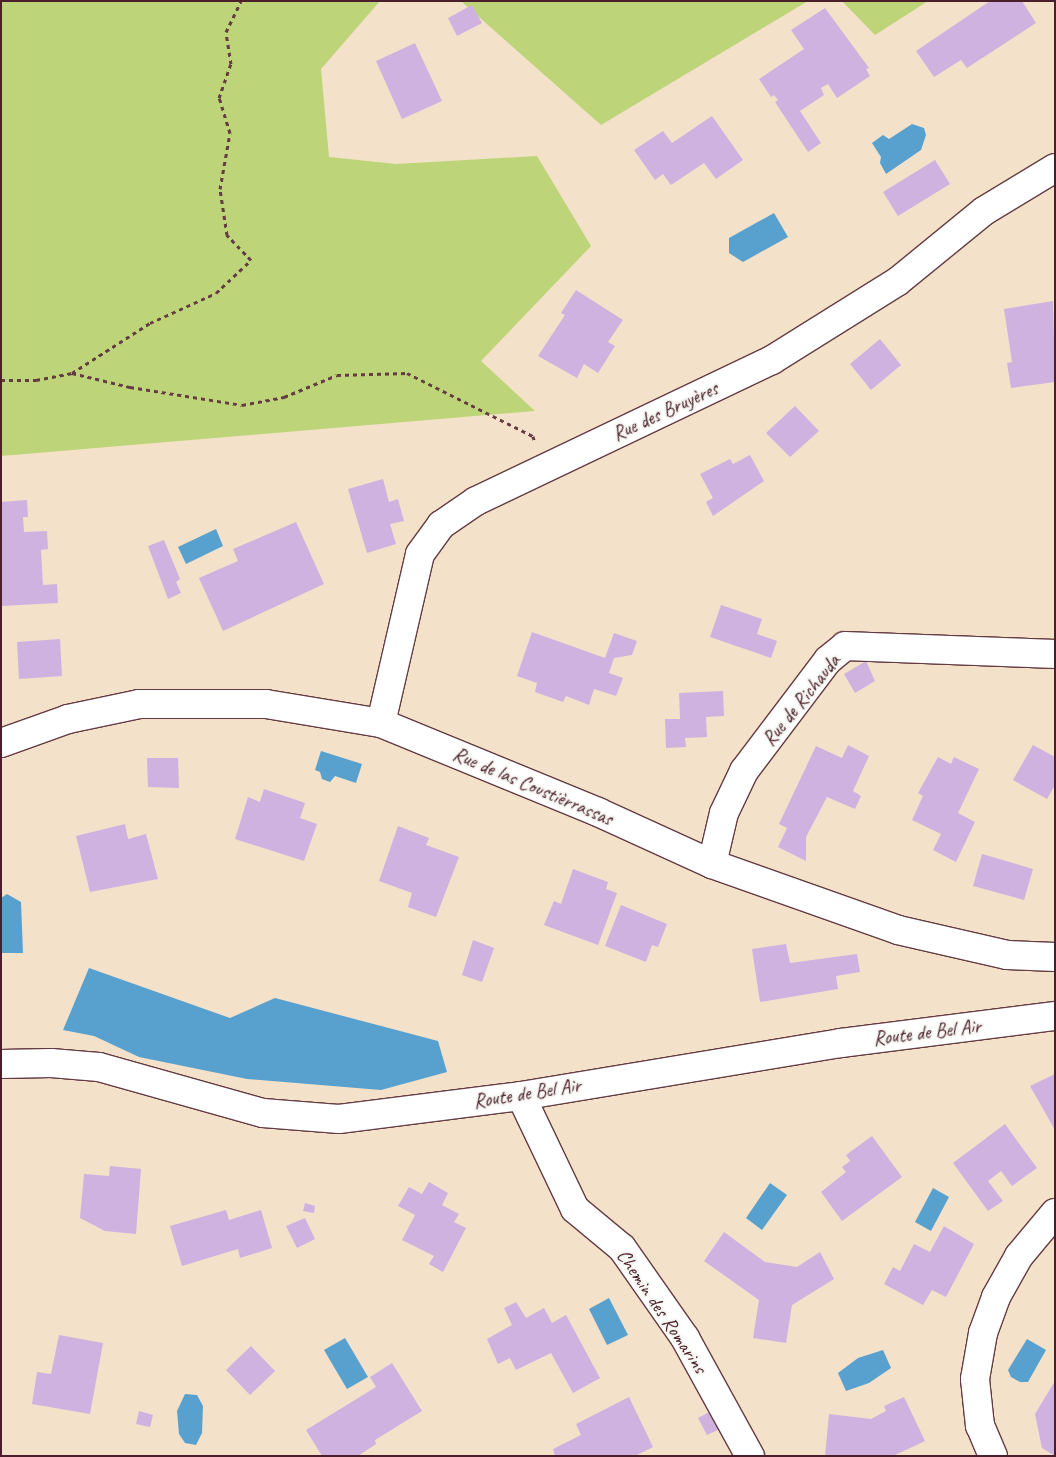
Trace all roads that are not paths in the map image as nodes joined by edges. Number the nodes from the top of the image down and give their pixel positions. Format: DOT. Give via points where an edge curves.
graph roads {
  1 [pos="1055,168"];
  2 [pos="1055,654"];
  3 [pos="381,723"];
  4 [pos="1,743"];
  5 [pos="712,864"];
  6 [pos="1055,957"];
  7 [pos="1055,1016"];
  8 [pos="1,1064"];
  9 [pos="520,1096"];
  10 [pos="1055,1213"];
  11 [pos="750,1456"];
  12 [pos="993,1456"];
  1 -- 3 [label="street, Rue des Bruyères" via="984,211 896,282 772,360 476,501 441,525 420,554"];
  2 -- 5 [label="street, Rue de Richauda" via="846,646 828,660 744,771 724,813"];
  3 -- 4 [label="street, Rue de las Coustièrrassas" via="266,704 139,704 68,719"];
  3 -- 5 [label="street, Rue de las Coustièrrassas" via="598,812"];
  5 -- 6 [label="street, Rue de las Coustièrrassas" via="898,930 1007,955"];
  7 -- 9 [label="street, Route de Bel Air" via="841,1043"];
  8 -- 9 [label="street, Route de Bel Air" via="51,1063 99,1067 263,1113 339,1119"];
  9 -- 11 [label="street, Chemin des Romarins" via="575,1209 622,1248 685,1338"];
  10 -- 12 [label="street" via="1019,1256 996,1297 983,1333 975,1378 980,1426"];
}
